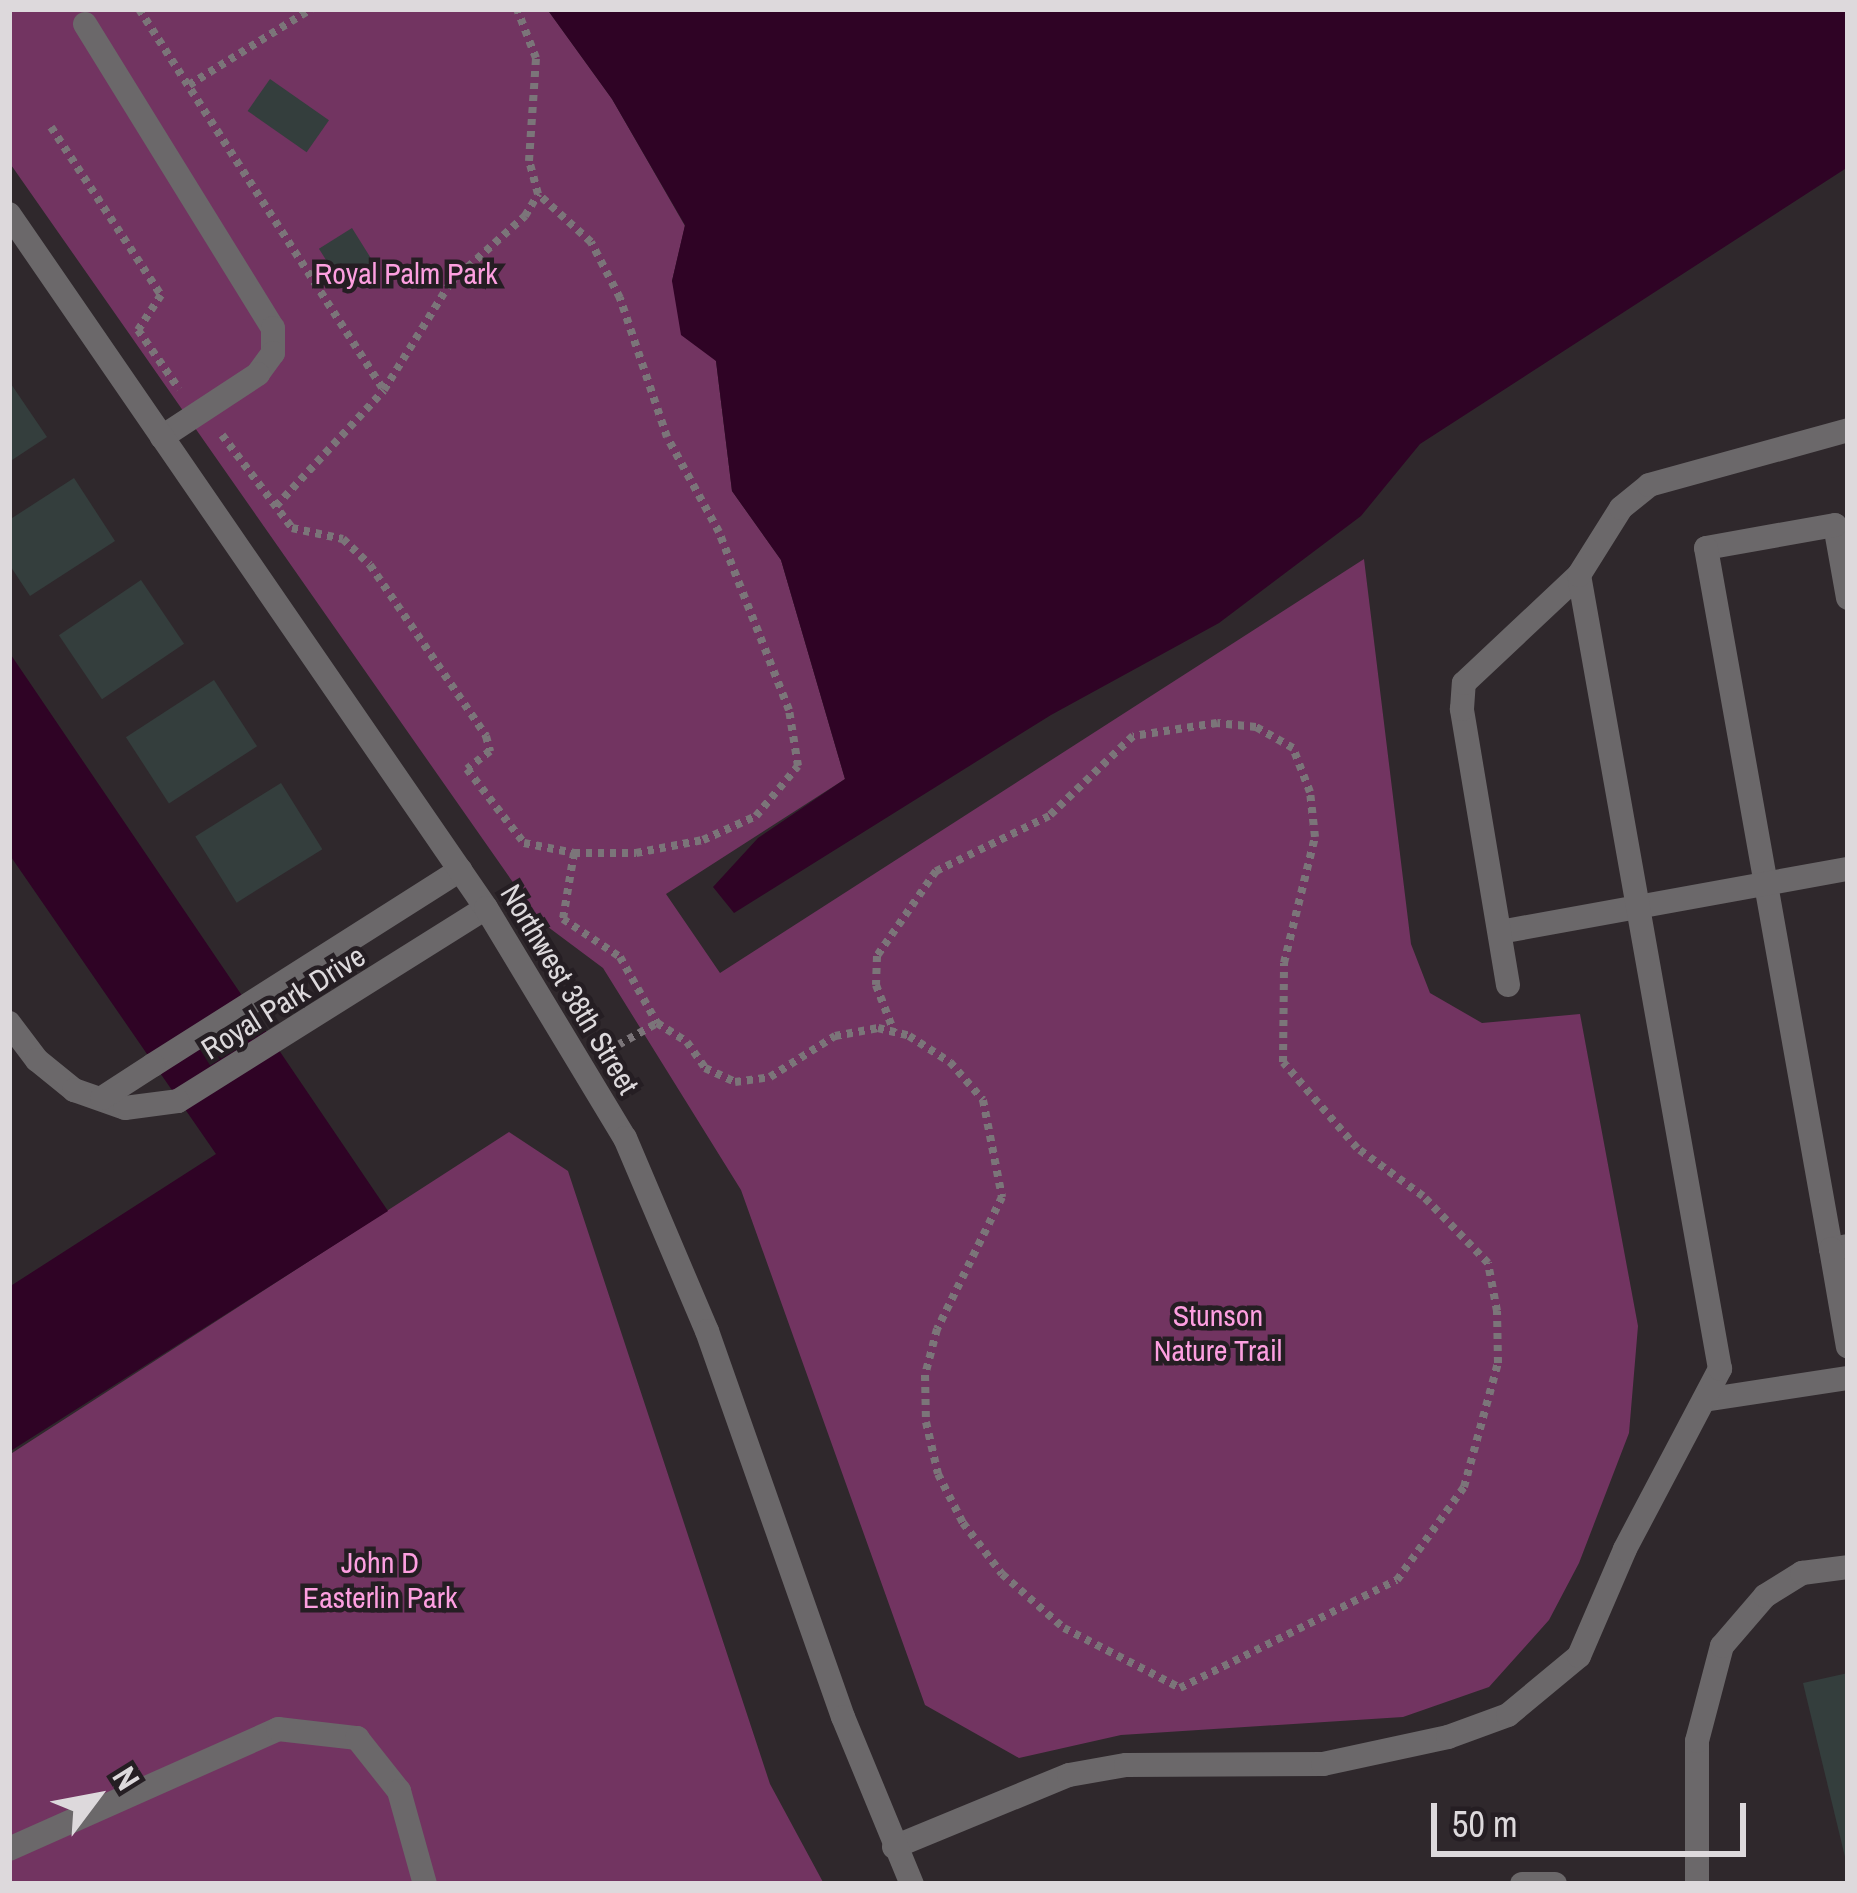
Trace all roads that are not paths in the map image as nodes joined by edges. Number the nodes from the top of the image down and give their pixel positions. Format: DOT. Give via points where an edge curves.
graph roads {
  1 [pos="85,24"];
  2 [pos="9,214"];
  3 [pos="1848,430"];
  4 [pos="162,437"];
  5 [pos="1580,575"];
  6 [pos="1848,598"];
  7 [pos="1848,869"];
  8 [pos="460,870"];
  9 [pos="1768,881"];
  10 [pos="486,908"];
  11 [pos="1634,909"];
  12 [pos="1500,932"];
  13 [pos="1508,986"];
  14 [pos="9,1023"];
  15 [pos="102,1098"];
  16 [pos="1839,1248"];
  17 [pos="1848,1347"];
  18 [pos="1848,1378"];
  19 [pos="1704,1400"];
  20 [pos="1848,1567"];
  21 [pos="894,1847"];
  22 [pos="9,1849"];
  23 [pos="424,1884"];
  24 [pos="912,1884"];
  25 [pos="1522,1884"];
  26 [pos="1555,1884"];
  27 [pos="1697,1884"];
  1 -- 4 [label="street" via="272,328 273,353 258,374"];
  2 -- 4 [label="street, Northwest 38th Street"];
  3 -- 5 [label="street" via="1648,484 1621,508"];
  4 -- 8 [label="street, Northwest 38th Street"];
  5 -- 11 [label="street"];
  5 -- 12 [label="street" via="1464,682"];
  6 -- 9 [label="street" via="1835,525 1706,548"];
  7 -- 9 [label="street"];
  8 -- 10 [label="street, Northwest 38th Street"];
  8 -- 15 [label="street, Royal Park Drive"];
  9 -- 11 [label="street"];
  9 -- 16 [label="street"];
  10 -- 15 [label="street, Royal Park Drive" via="178,1101 145,1110"];
  10 -- 21 [label="street, Northwest 38th Street" via="625,1138 672,1242"];
  11 -- 12 [label="street"];
  11 -- 19 [label="street" via="1720,1369"];
  12 -- 13 [label="street"];
  14 -- 15 [label="street, Royal Park Drive" via="56,1079"];
  16 -- 17 [label="street"];
  18 -- 19 [label="street"];
  19 -- 21 [label="street" via="1579,1656 1508,1715 1323,1763 1126,1765 1070,1775"];
  20 -- 27 [label="street" via="1802,1573 1765,1596 1722,1646 1697,1742"];
  21 -- 24 [label="street, Northwest 38th Street"];
  22 -- 23 [label="street" via="278,1729 357,1738 399,1791"];
  25 -- 26 [label="street"];
}
